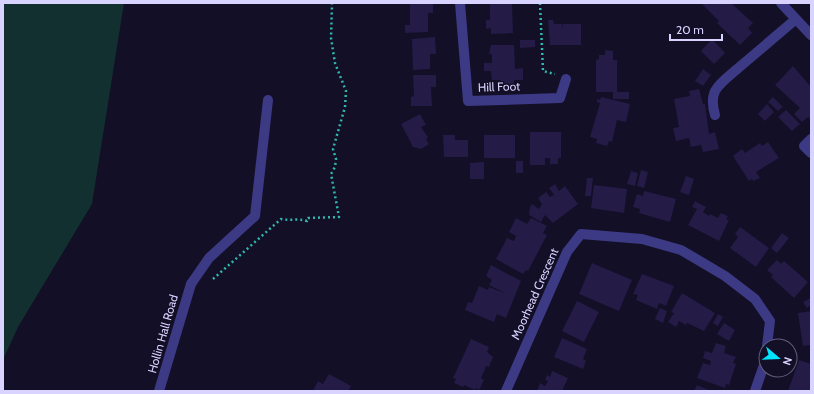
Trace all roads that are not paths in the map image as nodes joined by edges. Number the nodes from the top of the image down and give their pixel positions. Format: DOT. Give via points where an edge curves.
graph roads {
  1 [pos="460,3"];
  2 [pos="781,3"];
  3 [pos="796,19"];
  4 [pos="811,35"];
  5 [pos="566,78"];
  6 [pos="268,100"];
  7 [pos="715,115"];
  8 [pos="811,139"];
  9 [pos="811,154"];
  10 [pos="768,338"];
  11 [pos="760,378"];
  12 [pos="159,391"];
  13 [pos="506,391"];
  14 [pos="755,391"];
  1 -- 5 [label="street, Hill Foot" via="468,101 560,98"];
  2 -- 3 [label="street"];
  3 -- 4 [label="street"];
  3 -- 7 [label="street" via="719,84 714,92 712,104"];
  6 -- 12 [label="street, Hollin Hall Road" via="255,216 209,258 190,286"];
  8 -- 9 [label="street" via="804,146"];
  10 -- 13 [label="street, Moorhead Crescent" via="770,321 755,298 725,276 681,250 642,239 581,234 567,252"];
  11 -- 14 [label="street"];
}
